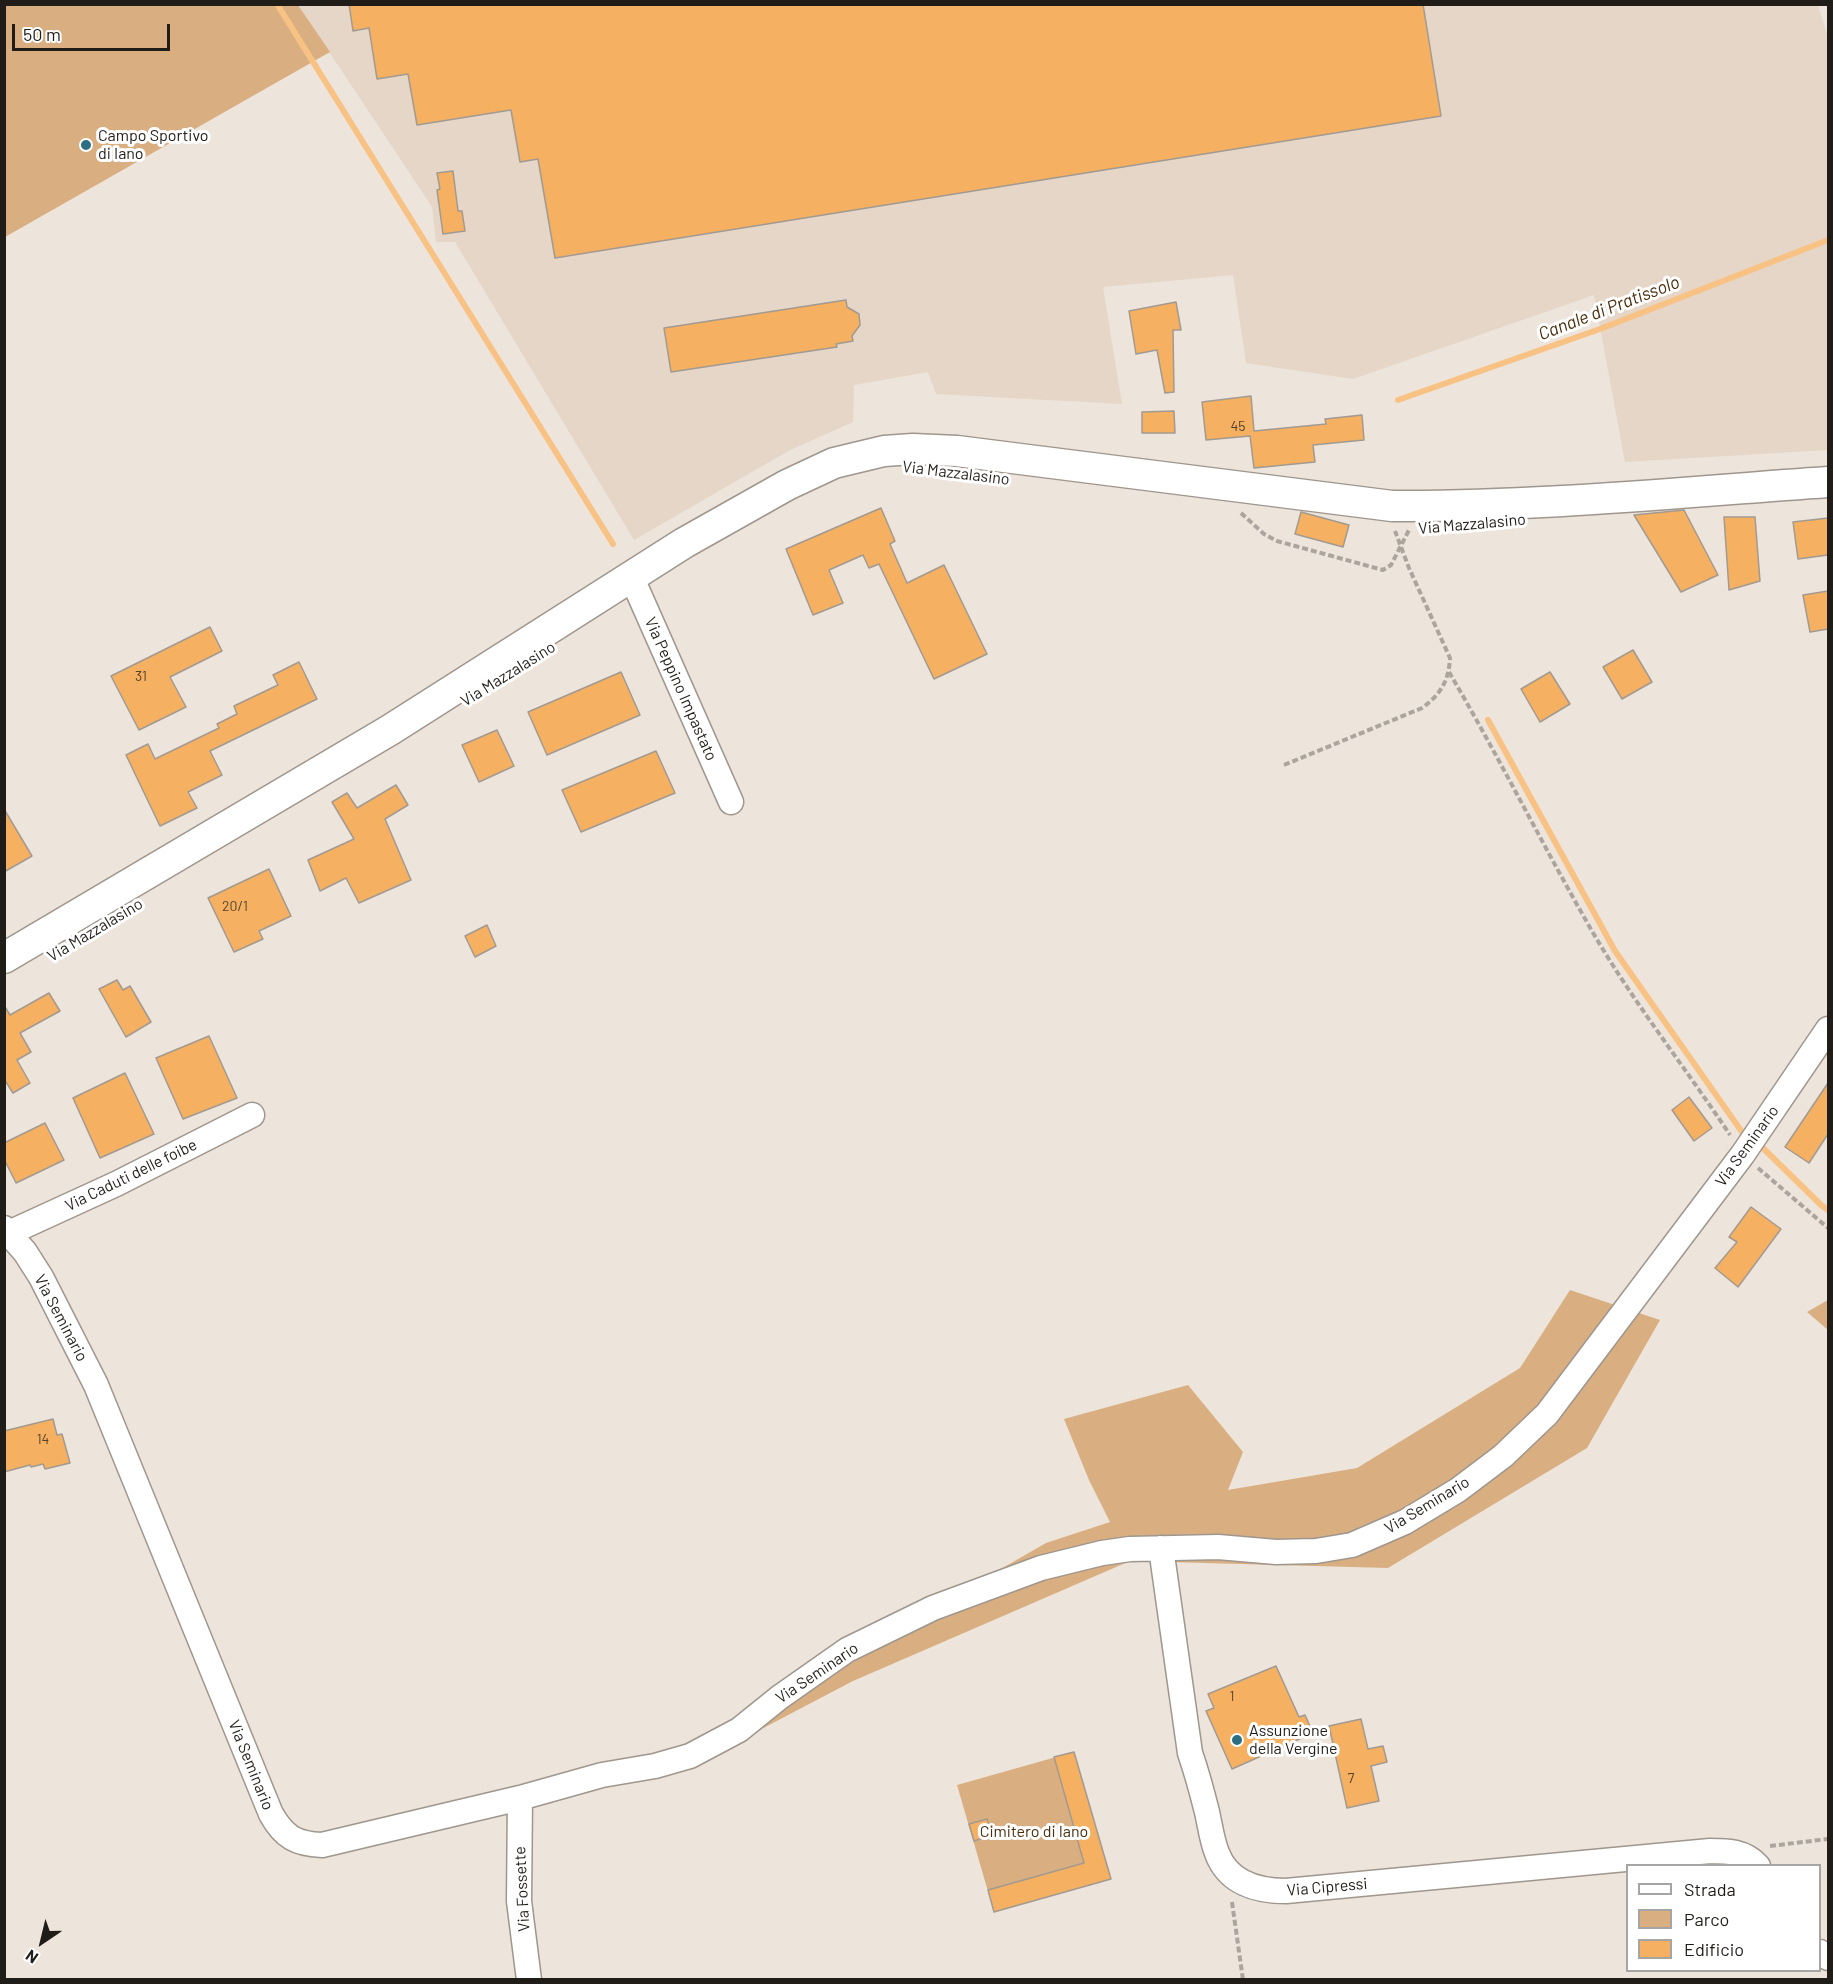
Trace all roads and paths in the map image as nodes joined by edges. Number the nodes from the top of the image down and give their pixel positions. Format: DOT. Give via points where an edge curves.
graph roads {
  1 [pos="1828,482"];
  2 [pos="1392,506"];
  3 [pos="1233,510"];
  4 [pos="1414,527"];
  5 [pos="1400,545"];
  6 [pos="631,576"];
  7 [pos="1449,672"];
  8 [pos="1284,765"];
  9 [pos="731,802"];
  10 [pos="4,958"];
  11 [pos="1828,1029"];
  12 [pos="252,1115"];
  13 [pos="1743,1154"];
  14 [pos="1828,1228"];
  15 [pos="7,1231"];
  16 [pos="1161,1548"];
  17 [pos="520,1798"];
  18 [pos="1828,1839"];
  19 [pos="1737,1853"];
  20 [pos="1756,1864"];
  21 [pos="1228,1871"];
  22 [pos="529,1980"];
  23 [pos="1243,1980"];
  1 -- 2 [label="main road, Via Mazzalasino" via="1607,498"];
  2 -- 5 [label="path"];
  2 -- 6 [label="main road, Via Mazzalasino" via="913,448 834,463 787,485"];
  3 -- 5 [label="path, Via Mazzalasino" via="1277,541 1375,569 1387,569"];
  4 -- 5 [label="path, Via Mazzalasino"];
  5 -- 7 [label="path" via="1444,641 1450,658"];
  6 -- 9 [label="street, Via Peppino Impastato"];
  6 -- 10 [label="main road, Via Mazzalasino" via="390,730"];
  7 -- 8 [label="path" via="1436,699 1422,708"];
  7 -- 13 [label="path" via="1593,933"];
  11 -- 13 [label="street, Via Seminario"];
  12 -- 15 [label="street, Via Caduti delle foibe" via="116,1184"];
  13 -- 14 [label="path"];
  13 -- 16 [label="street, Via Seminario" via="1547,1414 1503,1456 1458,1490 1405,1522 1352,1545 1276,1552"];
  15 -- 17 [label="street, Via Seminario" via="41,1277 96,1385 277,1825 296,1841 322,1845"];
  16 -- 17 [label="street, Via Seminario" via="1120,1550 1069,1560 933,1608 847,1650 739,1730 690,1756"];
  16 -- 21 [label="street, Via Cipressi" via="1190,1753 1216,1853"];
  17 -- 22 [label="street, Via Fossette" via="518,1881"];
  18 -- 19 [label="path"];
  19 -- 20 [label="street, Via Cipressi"];
  19 -- 21 [label="street, Via Cipressi" via="1710,1851 1286,1892 1254,1889"];
  21 -- 23 [label="path"];
}
